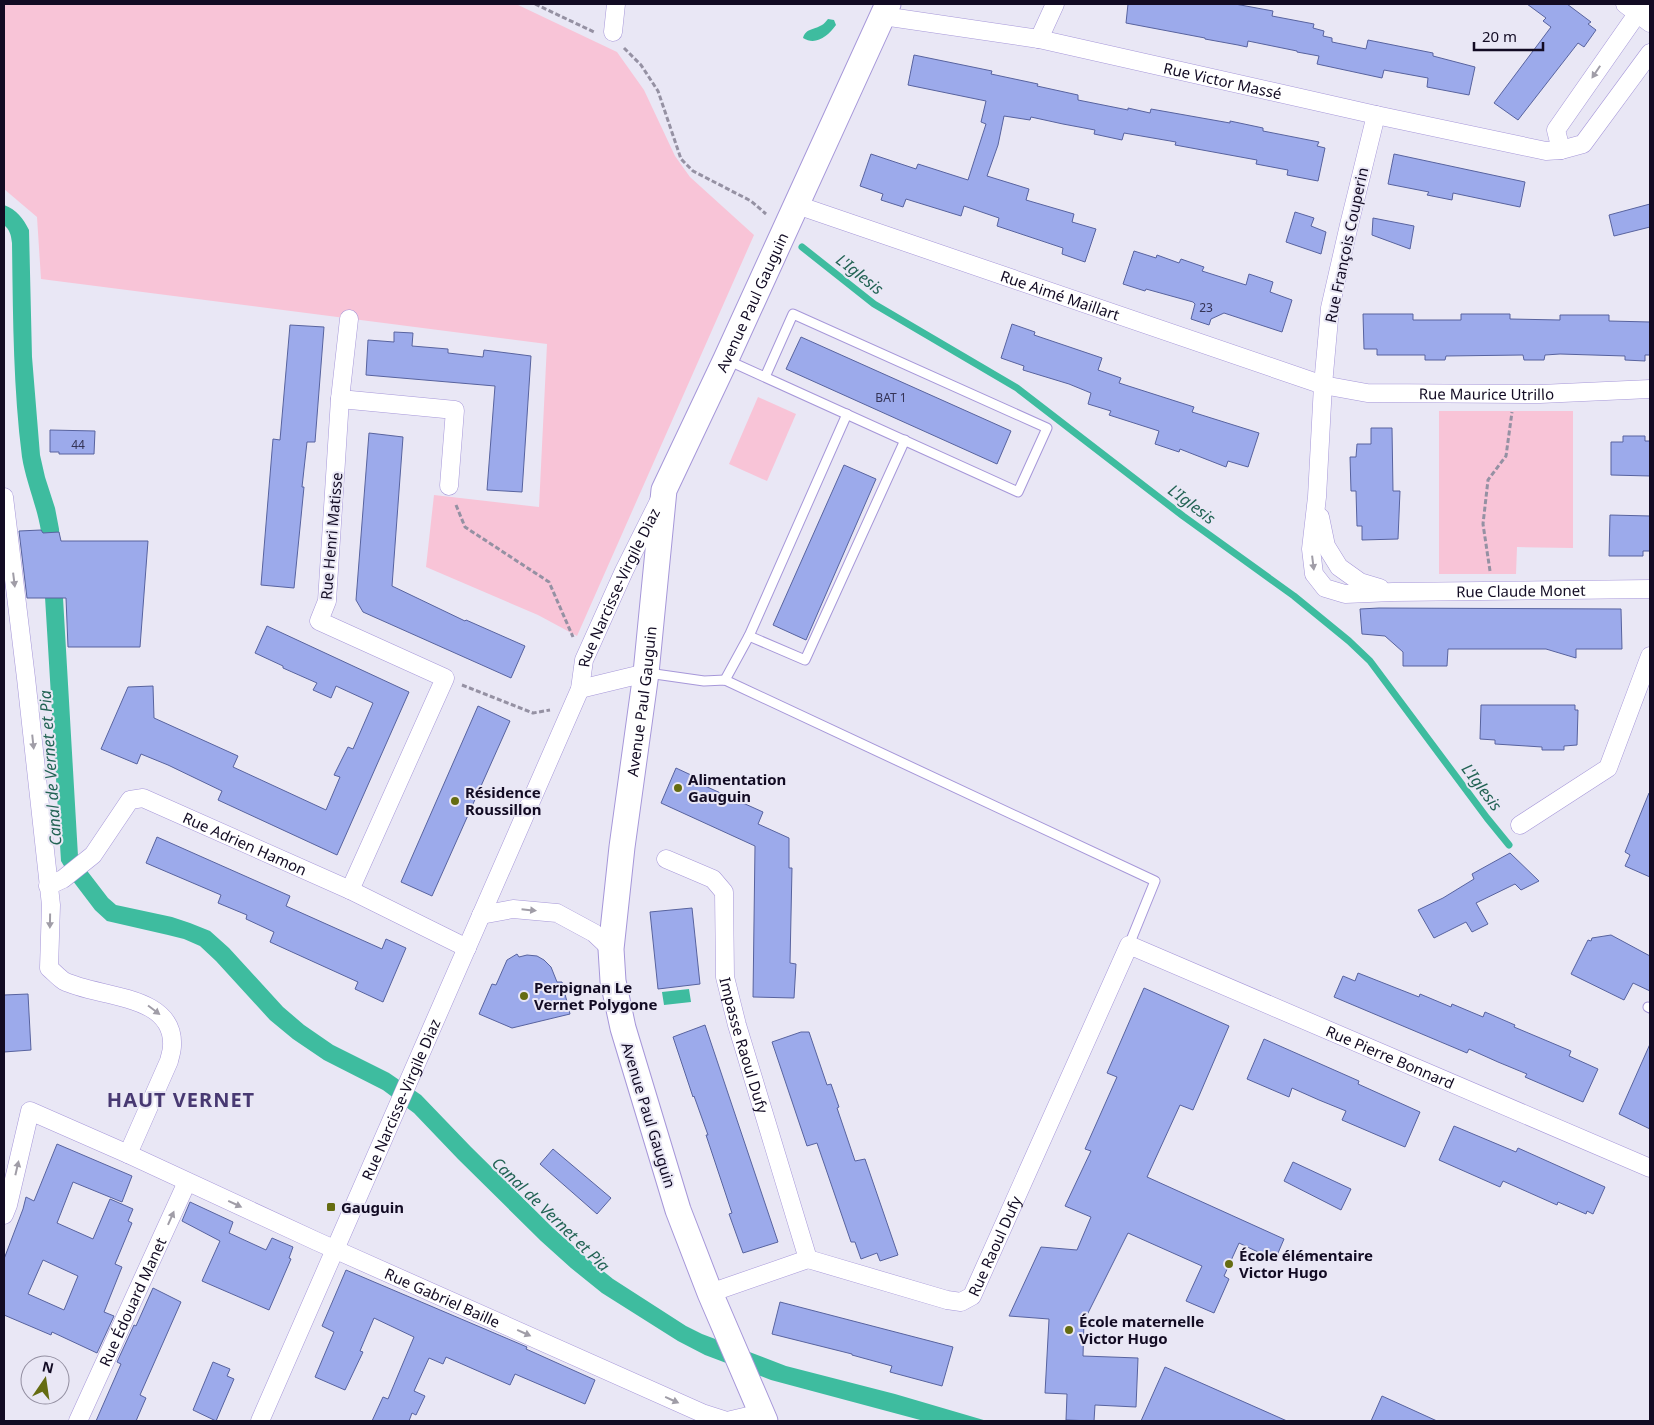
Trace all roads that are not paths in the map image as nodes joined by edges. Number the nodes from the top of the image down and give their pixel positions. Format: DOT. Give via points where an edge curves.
graph roads {
  1 [pos="616,4"];
  2 [pos="1055,4"];
  3 [pos="886,10"];
  4 [pos="1639,11"];
  5 [pos="616,38"];
  6 [pos="1039,39"];
  7 [pos="1650,53"];
  8 [pos="1376,115"];
  9 [pos="1561,150"];
  10 [pos="797,205"];
  11 [pos="349,319"];
  12 [pos="726,359"];
  13 [pos="765,377"];
  14 [pos="1323,385"];
  15 [pos="1650,389"];
  16 [pos="340,399"];
  17 [pos="847,414"];
  18 [pos="905,440"];
  19 [pos="449,486"];
  20 [pos="664,490"];
  21 [pos="4,497"];
  22 [pos="1317,497"];
  23 [pos="1650,589"];
  24 [pos="1392,592"];
  25 [pos="749,636"];
  26 [pos="1650,656"];
  27 [pos="646,673"];
  28 [pos="725,680"];
  29 [pos="576,697"];
  30 [pos="1520,825"];
  31 [pos="666,859"];
  32 [pos="56,882"];
  33 [pos="350,890"];
  34 [pos="481,915"];
  35 [pos="1129,945"];
  36 [pos="467,948"];
  37 [pos="611,948"];
  38 [pos="128,1154"];
  39 [pos="1650,1168"];
  40 [pos="187,1182"];
  41 [pos="4,1214"];
  42 [pos="335,1250"];
  43 [pos="808,1259"];
  44 [pos="710,1293"];
  45 [pos="763,1417"];
  46 [pos="78,1421"];
  47 [pos="260,1421"];
  1 -- 5 [label="street"];
  2 -- 6 [label="street"];
  3 -- 6 [label="street, Rue Victor Massé"];
  3 -- 10 [label="street, Avenue Paul Gauguin"];
  4 -- 9 [label="street, one-way" via="1556,130"];
  6 -- 8 [label="street, Rue Victor Massé"];
  7 -- 9 [label="street, Rue Victor Massé" via="1583,144"];
  8 -- 9 [label="street, Rue Victor Massé" via="1546,150"];
  8 -- 14 [label="street, Rue François Couperin" via="1330,308"];
  10 -- 12 [label="street, Avenue Paul Gauguin"];
  10 -- 14 [label="street, Rue Aimé Maillart"];
  11 -- 16 [label="street, Rue Henri Matisse"];
  12 -- 13 [label="lane"];
  12 -- 20 [label="street, Avenue Paul Gauguin"];
  13 -- 17 [label="lane"];
  13 -- 18 [label="lane" via="793,314 1047,428 1018,492"];
  14 -- 15 [label="street, Rue Maurice Utrillo" via="1367,393 1514,394"];
  14 -- 22 [label="street, Rue François Couperin"];
  16 -- 19 [label="street" via="455,410"];
  16 -- 33 [label="street, Rue Henri Matisse" via="327,601 319,621 445,678"];
  17 -- 18 [label="lane"];
  17 -- 25 [label="lane"];
  18 -- 25 [label="lane" via="806,660"];
  20 -- 27 [label="street, Avenue Paul Gauguin"];
  20 -- 29 [label="street, Rue Narcisse-Virgile Diaz" via="584,660"];
  21 -- 32 [label="street, one-way"];
  22 -- 24 [label="street, Rue François Couperin" via="1326,546 1339,567 1360,582"];
  22 -- 24 [label="street, Rue François Couperin, one-way" via="1311,549 1314,574 1325,588 1345,594"];
  23 -- 24 [label="street, Rue Claude Monet"];
  25 -- 28 [label="lane"];
  26 -- 30 [label="street" via="1608,768"];
  27 -- 28 [label="lane" via="704,681"];
  27 -- 29 [label="street, Rue Narcisse-Virgile Diaz"];
  27 -- 37 [label="street, Avenue Paul Gauguin"];
  28 -- 35 [label="lane" via="1155,880"];
  29 -- 34 [label="street, Rue Narcisse-Virgile Diaz"];
  31 -- 43 [label="street, Impasse Raoul Dufy" via="713,879 724,892 725,977"];
  32 -- 33 [label="street, Rue Adrien Hamon" via="93,855 130,800 143,798"];
  32 -- 38 [label="street, one-way" via="51,905 49,968 63,981 149,1006 163,1018 170,1030 172,1046 169,1061"];
  33 -- 36 [label="street, Rue Adrien Hamon"];
  34 -- 36 [label="street, Rue Narcisse-Virgile Diaz"];
  34 -- 37 [label="street, one-way" via="513,909 556,913 594,933"];
  35 -- 39 [label="street, Rue Pierre Bonnard"];
  35 -- 43 [label="street, Rue Raoul Dufy" via="972,1296 961,1302 947,1300"];
  36 -- 42 [label="street, Rue Narcisse-Virgile Diaz"];
  37 -- 44 [label="street, Avenue Paul Gauguin" via="613,981 623,1028 678,1210"];
  38 -- 40 [label="street, Rue Gabriel Baille"];
  41 -- 38 [label="street, Rue Gabriel Baille, one-way" via="30,1111"];
  40 -- 42 [label="street, Rue Gabriel Baille, one-way"];
  46 -- 40 [label="street, Rue Édouard Manet, one-way"];
  42 -- 45 [label="street, Rue Gabriel Baille, one-way" via="702,1413 727,1421"];
  42 -- 47 [label="street, Rue Narcisse-Virgile Diaz"];
  43 -- 44 [label="street"];
  44 -- 45 [label="street, Avenue Paul Gauguin"];
}
